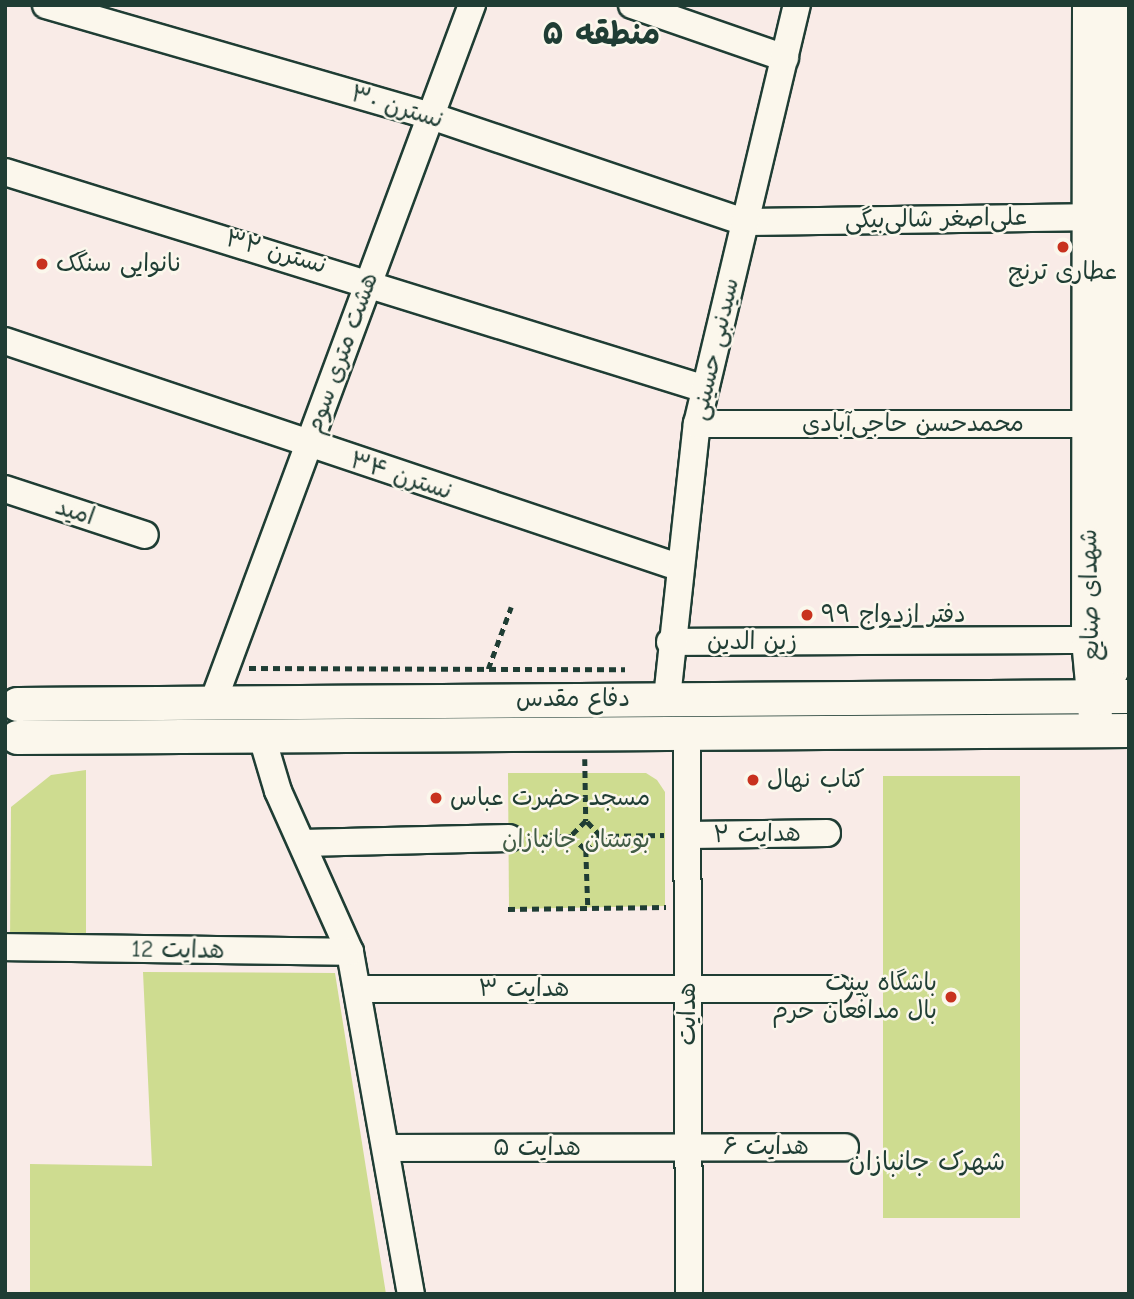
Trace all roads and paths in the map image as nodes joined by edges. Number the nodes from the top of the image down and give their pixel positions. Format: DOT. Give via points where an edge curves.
graph roads {
  1 [pos="46,5"];
  2 [pos="472,5"];
  3 [pos="632,5"];
  4 [pos="797,5"];
  5 [pos="1089,5"];
  6 [pos="1116,5"];
  7 [pos="785,58"];
  8 [pos="431,116"];
  9 [pos="5,172"];
  10 [pos="1112,217"];
  11 [pos="744,222"];
  12 [pos="370,280"];
  13 [pos="5,341"];
  14 [pos="705,388"];
  15 [pos="697,424"];
  16 [pos="1112,424"];
  17 [pos="308,445"];
  18 [pos="5,489"];
  19 [pos="145,535"];
  20 [pos="678,567"];
  21 [pos="511,607"];
  22 [pos="1112,640"];
  23 [pos="670,642"];
  24 [pos="226,668"];
  25 [pos="488,668"];
  26 [pos="668,683"];
  27 [pos="1113,696"];
  28 [pos="11,698"];
  29 [pos="213,702"];
  30 [pos="1129,730"];
  31 [pos="1094,731"];
  32 [pos="261,734"];
  33 [pos="687,735"];
  34 [pos="584,737"];
  35 [pos="11,744"];
  36 [pos="586,821"];
  37 [pos="827,833"];
  38 [pos="688,835"];
  39 [pos="571,836"];
  40 [pos="600,836"];
  41 [pos="509,838"];
  42 [pos="303,843"];
  43 [pos="586,850"];
  44 [pos="688,907"];
  45 [pos="588,908"];
  46 [pos="508,909"];
  47 [pos="5,947"];
  48 [pos="350,952"];
  49 [pos="360,989"];
  50 [pos="838,989"];
  51 [pos="688,990"];
  52 [pos="688,1147"];
  53 [pos="845,1147"];
  54 [pos="386,1148"];
  55 [pos="411,1294"];
  56 [pos="689,1294"];
  1 -- 8 [label="street, نسترن ۳۰"];
  2 -- 8 [label="street, هشت متری سوم"];
  3 -- 7 [label="street"];
  4 -- 7 [label="street, سیدنبی حسینی"];
  5 -- 10 [label="street, شهدای صنایع"];
  6 -- 10 [label="street, شهدای صنایع"];
  7 -- 11 [label="street, سیدنبی حسینی"];
  8 -- 11 [label="street, نسترن ۳۰"];
  8 -- 12 [label="street, هشت متری سوم"];
  9 -- 12 [label="street, نسترن ۳۲"];
  10 -- 11 [label="street, علی‌اصغر شالی‌بیگی"];
  10 -- 16 [label="street, شهدای صنایع"];
  11 -- 14 [label="street, سیدنبی حسینی"];
  12 -- 14 [label="street, نسترن ۳۲"];
  12 -- 17 [label="street, هشت متری سوم"];
  13 -- 17 [label="street, نسترن ۳۴"];
  14 -- 15 [label="street, سیدنبی حسینی"];
  15 -- 16 [label="street, محمدحسن حاجی‌آبادی"];
  15 -- 20 [label="street, سیدنبی حسینی"];
  16 -- 22 [label="street, شهدای صنایع"];
  17 -- 20 [label="street, نسترن ۳۴"];
  17 -- 24 [label="street, هشت متری سوم"];
  18 -- 19 [label="street, امید"];
  20 -- 23 [label="street, سیدنبی حسینی"];
  21 -- 25 [label="path"];
  22 -- 23 [label="street, زین الدین"];
  22 -- 27 [label="street, شهدای صنایع"];
  23 -- 26 [label="street, سیدنبی حسینی"];
  24 -- 25 [label="path"];
  24 -- 29 [label="street, هشت متری سوم"];
  25 -- 26 [label="path"];
  26 -- 27 [label="street, دفاع مقدس"];
  26 -- 29 [label="street, دفاع مقدس"];
  27 -- 31 [label="street, شهدای صنایع"];
  28 -- 29 [label="street, دفاع مقدس"];
  28 -- 35 [label="street"];
  30 -- 31 [label="street, دفاع مقدس"];
  31 -- 33 [label="street, دفاع مقدس"];
  32 -- 34 [label="street, دفاع مقدس"];
  32 -- 35 [label="street, دفاع مقدس"];
  32 -- 42 [label="street"];
  33 -- 34 [label="street, دفاع مقدس"];
  33 -- 38 [label="street, هدایت"];
  34 -- 36 [label="path"];
  36 -- 39 [label="path"];
  36 -- 40 [label="path"];
  37 -- 38 [label="street, هدایت ۲"];
  38 -- 40 [label="path"];
  38 -- 44 [label="street, هدایت"];
  39 -- 41 [label="path"];
  39 -- 43 [label="path"];
  40 -- 43 [label="path"];
  41 -- 42 [label="street"];
  42 -- 48 [label="street"];
  43 -- 45 [label="path"];
  44 -- 45 [label="path"];
  44 -- 51 [label="street, هدایت"];
  45 -- 46 [label="path"];
  47 -- 48 [label="street, هدایت 12"];
  48 -- 49 [label="street"];
  49 -- 51 [label="street, هدایت ۳"];
  49 -- 54 [label="street"];
  50 -- 51 [label="street, هدایت ۳"];
  51 -- 52 [label="street, هدایت"];
  52 -- 53 [label="street, هدایت ۶"];
  52 -- 54 [label="street, هدایت ۵"];
  52 -- 56 [label="street, هدایت"];
  54 -- 55 [label="street"];
}
